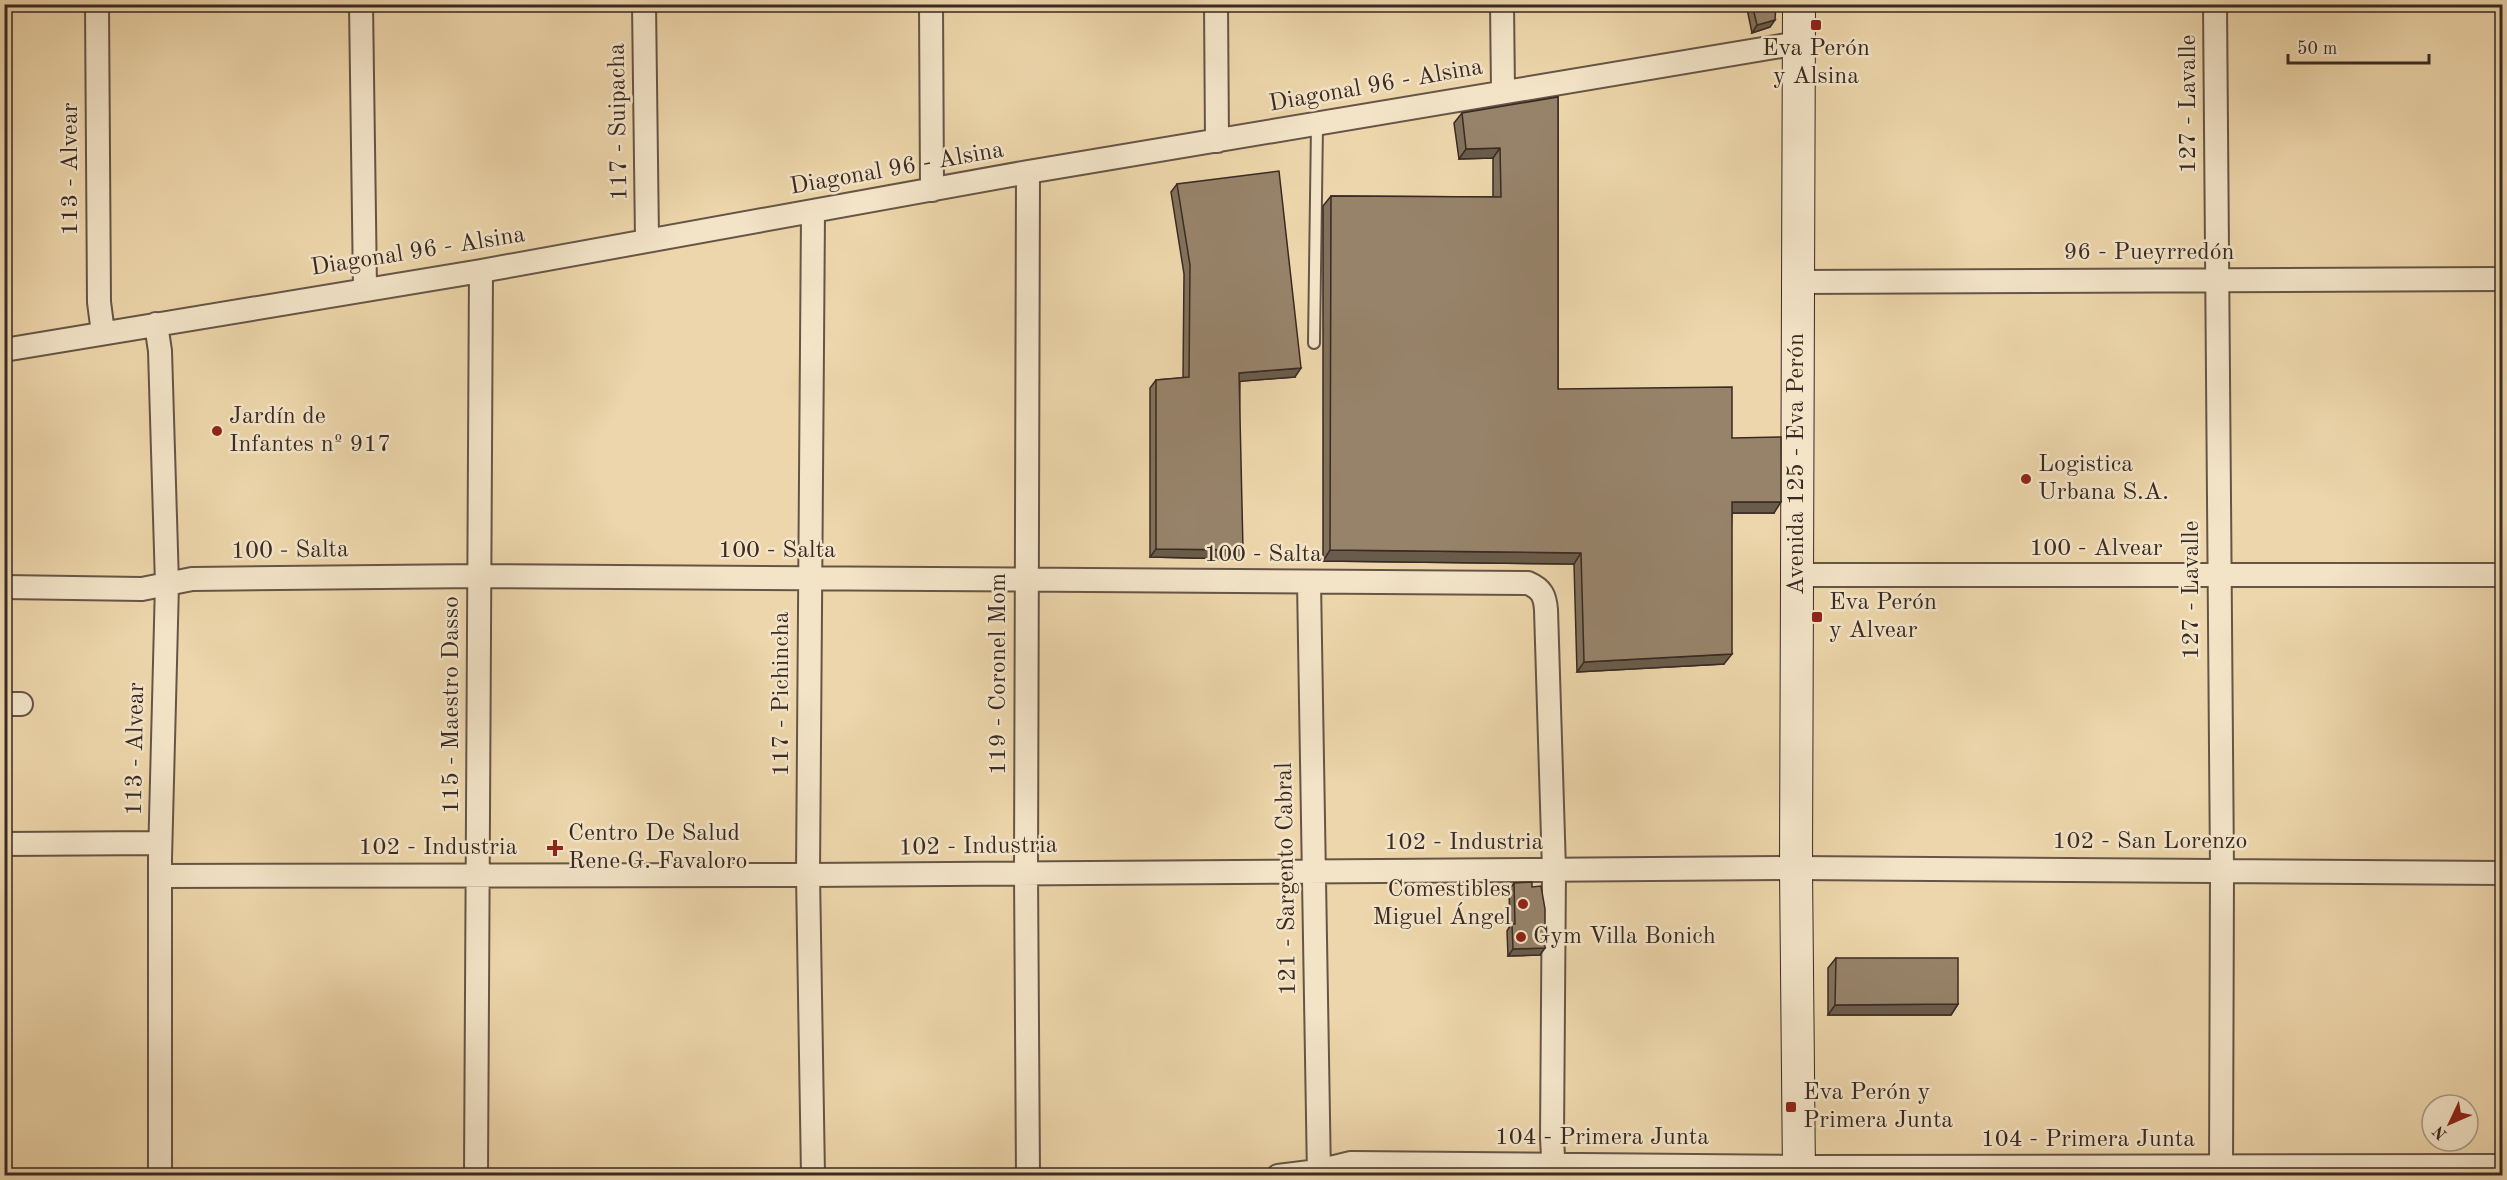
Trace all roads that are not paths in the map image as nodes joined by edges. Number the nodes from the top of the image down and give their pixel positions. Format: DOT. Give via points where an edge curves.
graph roads {
  1 [pos="97,4"];
  2 [pos="361,4"];
  3 [pos="644,4"];
  4 [pos="931,4"];
  5 [pos="1216,4"];
  6 [pos="1502,4"];
  7 [pos="1799,4"];
  8 [pos="2215,4"];
  9 [pos="1799,43"];
  10 [pos="1503,92"];
  11 [pos="1317,125"];
  12 [pos="1217,141"];
  13 [pos="1028,172"];
  14 [pos="932,190"];
  15 [pos="813,213"];
  16 [pos="647,240"];
  17 [pos="481,271"];
  18 [pos="2502,279"];
  19 [pos="2217,280"];
  20 [pos="1797,282"];
  21 [pos="365,288"];
  22 [pos="156,324"];
  23 [pos="103,333"];
  24 [pos="1314,343"];
  25 [pos="4,350"];
  26 [pos="1797,575"];
  27 [pos="2502,575"];
  28 [pos="479,576"];
  29 [pos="2219,576"];
  30 [pos="809,578"];
  31 [pos="1026,581"];
  32 [pos="1309,582"];
  33 [pos="167,584"];
  34 [pos="4,587"];
  35 [pos="160,843"];
  36 [pos="4,844"];
  37 [pos="1797,868"];
  38 [pos="1313,870"];
  39 [pos="1554,870"];
  40 [pos="2222,870"];
  41 [pos="1026,873"];
  42 [pos="2502,873"];
  43 [pos="478,874"];
  44 [pos="808,875"];
  45 [pos="160,876"];
  46 [pos="2502,1166"];
  47 [pos="1553,1170"];
  48 [pos="1799,1171"];
  49 [pos="2221,1171"];
  50 [pos="1318,1173"];
  51 [pos="160,1176"];
  52 [pos="476,1176"];
  53 [pos="813,1176"];
  54 [pos="1028,1176"];
  55 [pos="1278,1176"];
  1 -- 23 [label="street, 113 - Alvear" via="99,302"];
  2 -- 21 [label="street"];
  3 -- 16 [label="street, 117 - Suipacha"];
  4 -- 14 [label="street"];
  5 -- 12 [label="street"];
  6 -- 10 [label="street"];
  7 -- 9 [label="main road, Avenida 125 - Eva Perón"];
  8 -- 19 [label="street, 127 - Lavalle"];
  9 -- 10 [label="street, Diagonal 96 - Alsina"];
  9 -- 20 [label="main road, Avenida 125 - Eva Perón"];
  10 -- 11 [label="street, Diagonal 96 - Alsina"];
  11 -- 12 [label="street, Diagonal 96 - Alsina"];
  11 -- 24 [label="lane"];
  12 -- 13 [label="street, Diagonal 96 - Alsina"];
  13 -- 14 [label="street, Diagonal 96 - Alsina"];
  13 -- 31 [label="street, 119 - Coronel Mom"];
  14 -- 15 [label="street, Diagonal 96 - Alsina"];
  15 -- 16 [label="street, Diagonal 96 - Alsina"];
  15 -- 30 [label="street, 117 - Pichincha"];
  16 -- 17 [label="street, Diagonal 96 - Alsina"];
  17 -- 21 [label="street, Diagonal 96 - Alsina"];
  17 -- 28 [label="street, 115 - Maestro Dasso"];
  18 -- 19 [label="street, 96 - Pueyrredón"];
  19 -- 20 [label="street, 96 - Pueyrredón"];
  19 -- 29 [label="street, 127 - Lavalle"];
  20 -- 26 [label="main road, Avenida 125 - Eva Perón"];
  21 -- 22 [label="street, Diagonal 96 - Alsina"];
  22 -- 23 [label="street, Diagonal 96 - Alsina"];
  22 -- 33 [label="street, 113 - Alvear"];
  23 -- 25 [label="street, Diagonal 96 - Alsina"];
  26 -- 29 [label="street, 100 - Alvear"];
  26 -- 37 [label="main road, Avenida 125 - Eva Perón"];
  27 -- 29 [label="street, 100 - Alvear"];
  28 -- 30 [label="street, 100 - Salta"];
  28 -- 33 [label="street, 100 - Salta" via="192,579"];
  28 -- 43 [label="street, 115 - Maestro Dasso"];
  29 -- 40 [label="street, 127 - Lavalle"];
  30 -- 31 [label="street, 100 - Salta"];
  30 -- 44 [label="street, 117 - Pichincha"];
  31 -- 32 [label="street, 100 - Salta"];
  31 -- 41 [label="street, 119 - Coronel Mom"];
  32 -- 38 [label="street, 121 - Sargento Cabral"];
  32 -- 39 [label="street, 100 - Salta" via="1528,583 1545,596"];
  33 -- 34 [label="street, 100 - Salta" via="142,589"];
  33 -- 35 [label="street, 113 - Alvear"];
  35 -- 36 [label="street"];
  35 -- 45 [label="street, 113 - Alvear"];
  37 -- 39 [label="street, 102 - Industria"];
  37 -- 40 [label="street, 102 - San Lorenzo"];
  37 -- 48 [label="main road, Avenida 125 - Eva Perón"];
  38 -- 39 [label="street, 102 - Industria"];
  38 -- 41 [label="street, 102 - Industria"];
  38 -- 50 [label="street, 121 - Sargento Cabral"];
  39 -- 47 [label="street"];
  40 -- 42 [label="street, 102 - San Lorenzo"];
  40 -- 49 [label="street, 127 - Lavalle"];
  41 -- 44 [label="street, 102 - Industria"];
  41 -- 54 [label="street, 119 - Coronel Mom"];
  43 -- 44 [label="street, 102 - Industria"];
  43 -- 45 [label="street, 102 - Industria"];
  43 -- 52 [label="street, 115 - Maestro Dasso"];
  44 -- 53 [label="street, 117 - Pichincha"];
  45 -- 51 [label="street, 113 - Alvear"];
  46 -- 49 [label="street, 104 - Primera Junta"];
  47 -- 48 [label="street, 104 - Primera Junta"];
  47 -- 50 [label="street, 104 - Primera Junta" via="1351,1163"];
  48 -- 49 [label="street, 104 - Primera Junta"];
  50 -- 55 [label="street, 104 - Primera Junta"];
}
